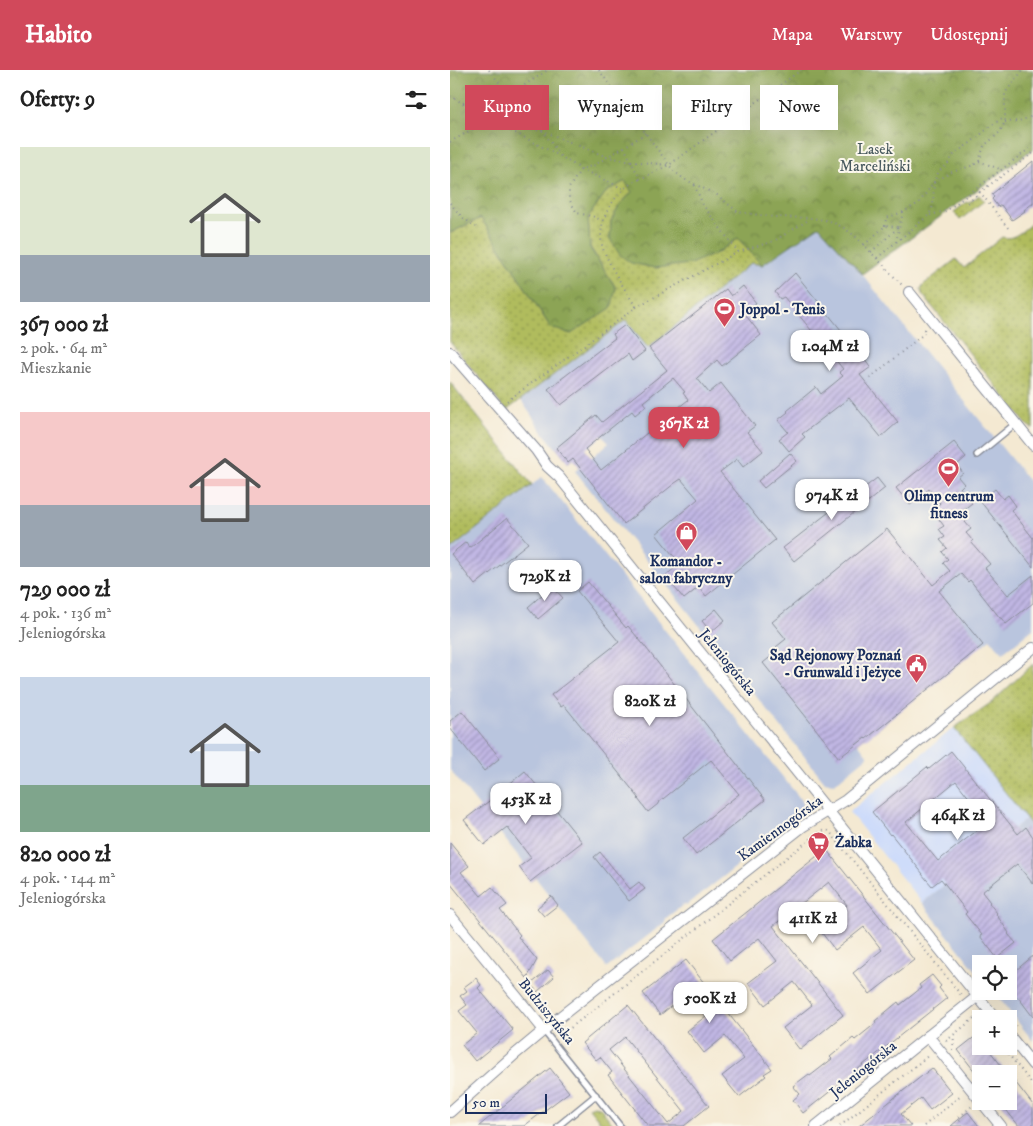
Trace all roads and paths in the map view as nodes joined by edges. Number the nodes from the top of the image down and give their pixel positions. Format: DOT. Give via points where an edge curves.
graph roads {
  1 [pos="490,70"];
  2 [pos="548,70"];
  3 [pos="599,70"];
  4 [pos="801,70"];
  5 [pos="1023,70"];
  6 [pos="501,85"];
  7 [pos="525,85"];
  8 [pos="450,96"];
  9 [pos="463,103"];
  10 [pos="1006,116"];
  11 [pos="1033,116"];
  12 [pos="1005,122"];
  13 [pos="471,130"];
  14 [pos="510,130"];
  15 [pos="533,130"];
  16 [pos="543,131"];
  17 [pos="646,133"];
  18 [pos="450,142"];
  19 [pos="1033,146"];
  20 [pos="624,147"];
  21 [pos="1033,153"];
  22 [pos="560,156"];
  23 [pos="607,156"];
  24 [pos="632,161"];
  25 [pos="979,161"];
  26 [pos="669,165"];
  27 [pos="581,169"];
  28 [pos="1002,170"];
  29 [pos="640,179"];
  30 [pos="934,182"];
  31 [pos="694,184"];
  32 [pos="624,189"];
  33 [pos="980,192"];
  34 [pos="450,203"];
  35 [pos="968,203"];
  36 [pos="903,212"];
  37 [pos="929,215"];
  38 [pos="812,218"];
  39 [pos="603,220"];
  40 [pos="885,226"];
  41 [pos="476,227"];
  42 [pos="900,227"];
  43 [pos="1008,228"];
  44 [pos="896,242"];
  45 [pos="864,245"];
  46 [pos="738,252"];
  47 [pos="871,252"];
  48 [pos="877,258"];
  49 [pos="909,292"];
  50 [pos="636,307"];
  51 [pos="923,327"];
  52 [pos="450,352"];
  53 [pos="870,378"];
  54 [pos="498,408"];
  55 [pos="1016,424"];
  56 [pos="1033,446"];
  57 [pos="977,455"];
  58 [pos="1033,648"];
  59 [pos="829,811"];
  60 [pos="450,915"];
  61 [pos="972,989"];
  62 [pos="973,1000"];
  63 [pos="981,1000"];
  64 [pos="968,1004"];
  65 [pos="973,1010"];
  66 [pos="989,1010"];
  67 [pos="972,1021"];
  68 [pos="544,1030"];
  69 [pos="954,1035"];
  70 [pos="928,1036"];
  71 [pos="553,1042"];
  72 [pos="1017,1045"];
  73 [pos="938,1048"];
  74 [pos="953,1055"];
  75 [pos="1009,1055"];
  76 [pos="1033,1065"];
  77 [pos="1033,1084"];
  78 [pos="970,1088"];
  79 [pos="972,1090"];
  80 [pos="596,1095"];
  81 [pos="972,1107"];
  82 [pos="988,1110"];
  83 [pos="450,1112"];
  84 [pos="960,1121"];
  85 [pos="558,1126"];
  86 [pos="620,1126"];
  87 [pos="816,1126"];
  88 [pos="840,1126"];
  89 [pos="924,1126"];
  90 [pos="1001,1126"];
  1 -- 6 [label="path"];
  2 -- 7 [label="path"];
  3 -- 17 [label="path"];
  4 -- 26 [label="path"];
  5 -- 10 [label="path" via="1005,93"];
  8 -- 9 [label="path"];
  10 -- 12 [label="path"];
  10 -- 30 [label="path" via="955,153"];
  11 -- 12 [label="path"];
  12 -- 25 [label="path" via="1000,132 984,146"];
  13 -- 18 [label="path"];
  14 -- 22 [label="path"];
  15 -- 16 [label="path"];
  16 -- 22 [label="path"];
  16 -- 23 [label="path"];
  17 -- 20 [label="path"];
  17 -- 26 [label="path"];
  19 -- 28 [label="path"];
  20 -- 23 [label="path"];
  20 -- 24 [label="path"];
  21 -- 33 [label="path"];
  22 -- 27 [label="path"];
  23 -- 24 [label="path"];
  23 -- 27 [label="path" via="595,166"];
  24 -- 26 [label="path"];
  24 -- 29 [label="path"];
  25 -- 28 [label="path"];
  25 -- 30 [label="path"];
  26 -- 29 [label="path"];
  26 -- 31 [label="path"];
  27 -- 32 [label="path"];
  27 -- 39 [label="path" via="569,188 569,199 577,213"];
  28 -- 37 [label="path" via="946,211"];
  29 -- 32 [label="path"];
  30 -- 36 [label="path" via="919,203"];
  30 -- 37 [label="path" via="934,206"];
  31 -- 38 [label="path" via="717,195 738,212"];
  31 -- 46 [label="path" via="703,205"];
  32 -- 39 [label="path"];
  33 -- 35 [label="path"];
  33 -- 43 [label="path"];
  34 -- 41 [label="path"];
  36 -- 40 [label="path" via="886,218"];
  36 -- 42 [label="path"];
  37 -- 44 [label="path"];
  38 -- 45 [label="path" via="830,221 844,228"];
  38 -- 46 [label="path" via="774,241"];
  39 -- 50 [label="path" via="602,247"];
  40 -- 42 [label="path"];
  40 -- 45 [label="path"];
  42 -- 44 [label="path"];
  42 -- 47 [label="path"];
  44 -- 48 [label="path"];
  45 -- 47 [label="path"];
  46 -- 50 [label="path"];
  47 -- 48 [label="path"];
  48 -- 49 [label="path"];
  49 -- 55 [label="street"];
  50 -- 54 [label="path"];
  51 -- 53 [label="path" via="926,332"];
  52 -- 54 [label="street, Jeleniogórska"];
  54 -- 59 [label="street, Jeleniogórska" via="559,477"];
  55 -- 56 [label="street"];
  55 -- 57 [label="lane"];
  58 -- 59 [label="street, Kamiennogórska"];
  59 -- 61 [label="street, Jeleniogórska"];
  59 -- 68 [label="street, Kamiennogórska" via="802,827"];
  60 -- 68 [label="street, Budziszyńska"];
  62 -- 64 [label="street, Jeleniogórska"];
  63 -- 66 [label="street, Jeleniogórska"];
  64 -- 65 [label="path"];
  64 -- 70 [label="street, Jeleniogórska"];
  64 -- 71 [label="path" via="829,831 822,830"];
  67 -- 69 [label="path"];
  68 -- 71 [label="lane, Budziszyńska"];
  68 -- 83 [label="street, Kamiennogórska"];
  69 -- 73 [label="path"];
  69 -- 74 [label="path"];
  70 -- 73 [label="street"];
  70 -- 87 [label="street, Jeleniogórska"];
  71 -- 80 [label="lane, Budziszyńska"];
  72 -- 76 [label="street"];
  73 -- 78 [label="street"];
  73 -- 88 [label="path"];
  75 -- 77 [label="path"];
  78 -- 79 [label="street"];
  78 -- 89 [label="path"];
  80 -- 85 [label="lane"];
  80 -- 86 [label="lane, Budziszyńska"];
  81 -- 84 [label="path" via="958,1118"];
  82 -- 90 [label="street"];
}
